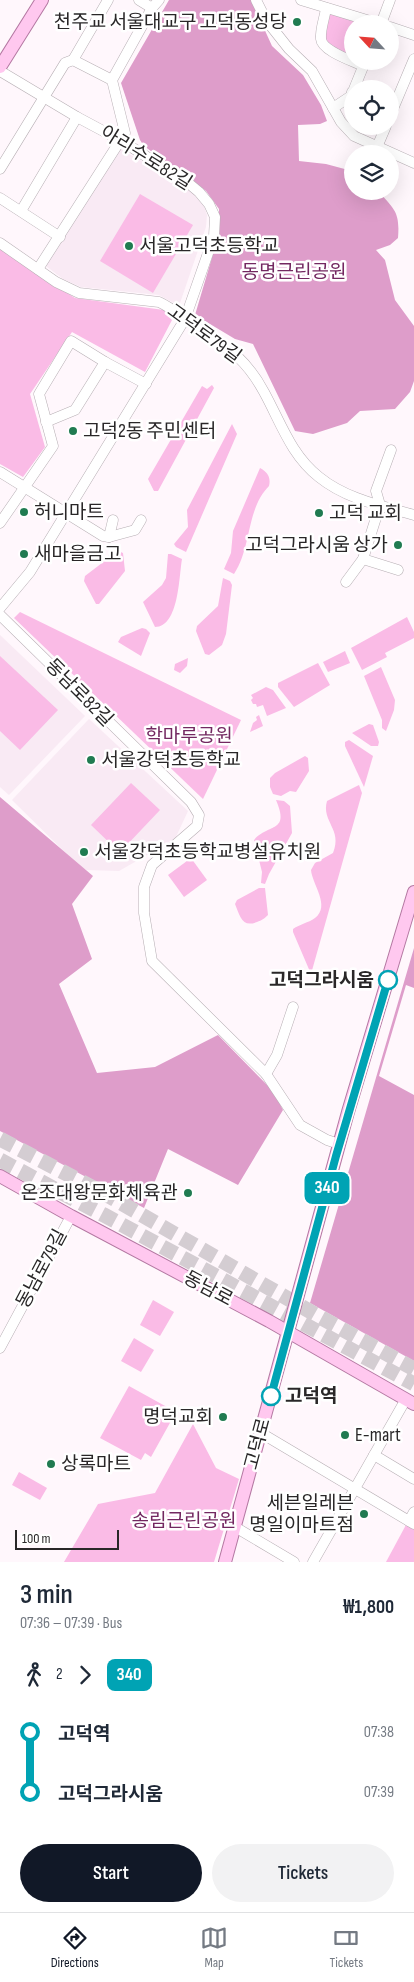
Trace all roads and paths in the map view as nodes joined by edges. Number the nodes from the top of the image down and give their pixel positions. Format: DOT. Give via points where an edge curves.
graph roads {
  1 [pos="42,0"];
  2 [pos="108,0"];
  3 [pos="139,0"];
  4 [pos="256,0"];
  5 [pos="301,0"];
  6 [pos="390,0"];
  7 [pos="156,4"];
  8 [pos="326,8"];
  9 [pos="350,15"];
  10 [pos="384,15"];
  11 [pos="399,30"];
  12 [pos="414,35"];
  13 [pos="344,56"];
  14 [pos="414,59"];
  15 [pos="73,60"];
  16 [pos="0,69"];
  17 [pos="112,80"];
  18 [pos="399,95"];
  19 [pos="44,97"];
  20 [pos="344,101"];
  21 [pos="333,108"];
  22 [pos="77,117"];
  23 [pos="120,140"];
  24 [pos="373,145"];
  25 [pos="399,157"];
  26 [pos="414,163"];
  27 [pos="0,169"];
  28 [pos="0,198"];
  29 [pos="21,211"];
  30 [pos="60,237"];
  31 [pos="0,243"];
  32 [pos="38,269"];
  33 [pos="186,320"];
  34 [pos="105,362"];
  35 [pos="146,384"];
  36 [pos="46,422"];
  37 [pos="391,450"];
  38 [pos="0,472"];
  39 [pos="24,487"];
  40 [pos="380,505"];
  41 [pos="66,512"];
  42 [pos="414,515"];
  43 [pos="1,519"];
  44 [pos="113,520"];
  45 [pos="141,520"];
  46 [pos="109,537"];
  47 [pos="363,559"];
  48 [pos="398,570"];
  49 [pos="346,582"];
  50 [pos="0,608"];
  51 [pos="0,615"];
  52 [pos="414,892"];
  53 [pos="293,1007"];
  54 [pos="266,1074"];
  55 [pos="340,1144"];
  56 [pos="0,1176"];
  57 [pos="70,1216"];
  58 [pos="289,1332"];
  59 [pos="0,1348"];
  60 [pos="410,1402"];
  61 [pos="261,1433"];
  62 [pos="374,1456"];
  63 [pos="414,1479"];
  64 [pos="355,1489"];
  65 [pos="412,1519"];
  66 [pos="235,1527"];
  67 [pos="225,1562"];
  68 [pos="294,1562"];
  69 [pos="313,1562"];
  1 -- 16 [label="main road"];
  2 -- 15 [label="street"];
  3 -- 7 [label="street"];
  4 -- 21 [label="street" via="266,20 312,71"];
  5 -- 8 [label="street"];
  6 -- 10 [label="street"];
  7 -- 17 [label="street"];
  8 -- 9 [label="street"];
  8 -- 13 [label="street" via="322,45"];
  11 -- 12 [label="street"];
  14 -- 18 [label="street"];
  15 -- 17 [label="street"];
  15 -- 19 [label="street" via="65,63"];
  16 -- 19 [label="street, 아리수로82길"];
  17 -- 23 [label="street" via="125,133"];
  19 -- 22 [label="street, 아리수로82길"];
  19 -- 27 [label="street"];
  20 -- 21 [label="street"];
  21 -- 24 [label="street" via="354,136"];
  22 -- 23 [label="street, 아리수로82길"];
  22 -- 29 [label="street"];
  23 -- 30 [label="street"];
  23 -- 33 [label="street, 아리수로82길" via="199,192 215,216 214,236"];
  25 -- 26 [label="street"];
  28 -- 29 [label="street"];
  29 -- 30 [label="street"];
  30 -- 32 [label="street"];
  31 -- 32 [label="street, 고덕로79길"];
  32 -- 33 [label="street, 고덕로79길" via="79,293 159,302"];
  33 -- 35 [label="street"];
  33 -- 40 [label="street, 고덕로79길" via="225,344 251,370 294,452 319,477 347,494"];
  34 -- 35 [label="street"];
  34 -- 36 [label="street" via="75,410"];
  34 -- 36 [label="street" via="71,341 39,394"];
  35 -- 41 [label="street"];
  36 -- 39 [label="street" via="53,446"];
  37 -- 40 [label="street" via="376,492"];
  38 -- 39 [label="street"];
  39 -- 41 [label="street"];
  39 -- 43 [label="street"];
  40 -- 42 [label="street, 고덕로79길"];
  40 -- 47 [label="street"];
  41 -- 46 [label="street"];
  41 -- 50 [label="street" via="30,572"];
  44 -- 46 [label="street"];
  45 -- 46 [label="street" via="135,530"];
  47 -- 48 [label="street"];
  47 -- 49 [label="street"];
  51 -- 54 [label="street, 동남로82길" via="191,802 198,815 198,826 152,865 144,887 144,913 152,961"];
  52 -- 55 [label="main road, 고덕로"];
  53 -- 54 [label="street" via="277,1055"];
  54 -- 55 [label="street" via="300,1125"];
  55 -- 58 [label="main road, 고덕로"];
  56 -- 57 [label="main road, 동남로"];
  57 -- 58 [label="main road, 동남로"];
  57 -- 59 [label="street, 동남로79길"];
  58 -- 60 [label="main road, 동남로"];
  58 -- 61 [label="main road, 고덕로"];
  60 -- 62 [label="street"];
  61 -- 64 [label="street"];
  61 -- 66 [label="main road, 고덕로"];
  62 -- 63 [label="street"];
  62 -- 64 [label="street"];
  64 -- 65 [label="street"];
  64 -- 69 [label="street"];
  66 -- 67 [label="main road, 고덕로"];
  66 -- 68 [label="street"];
}
